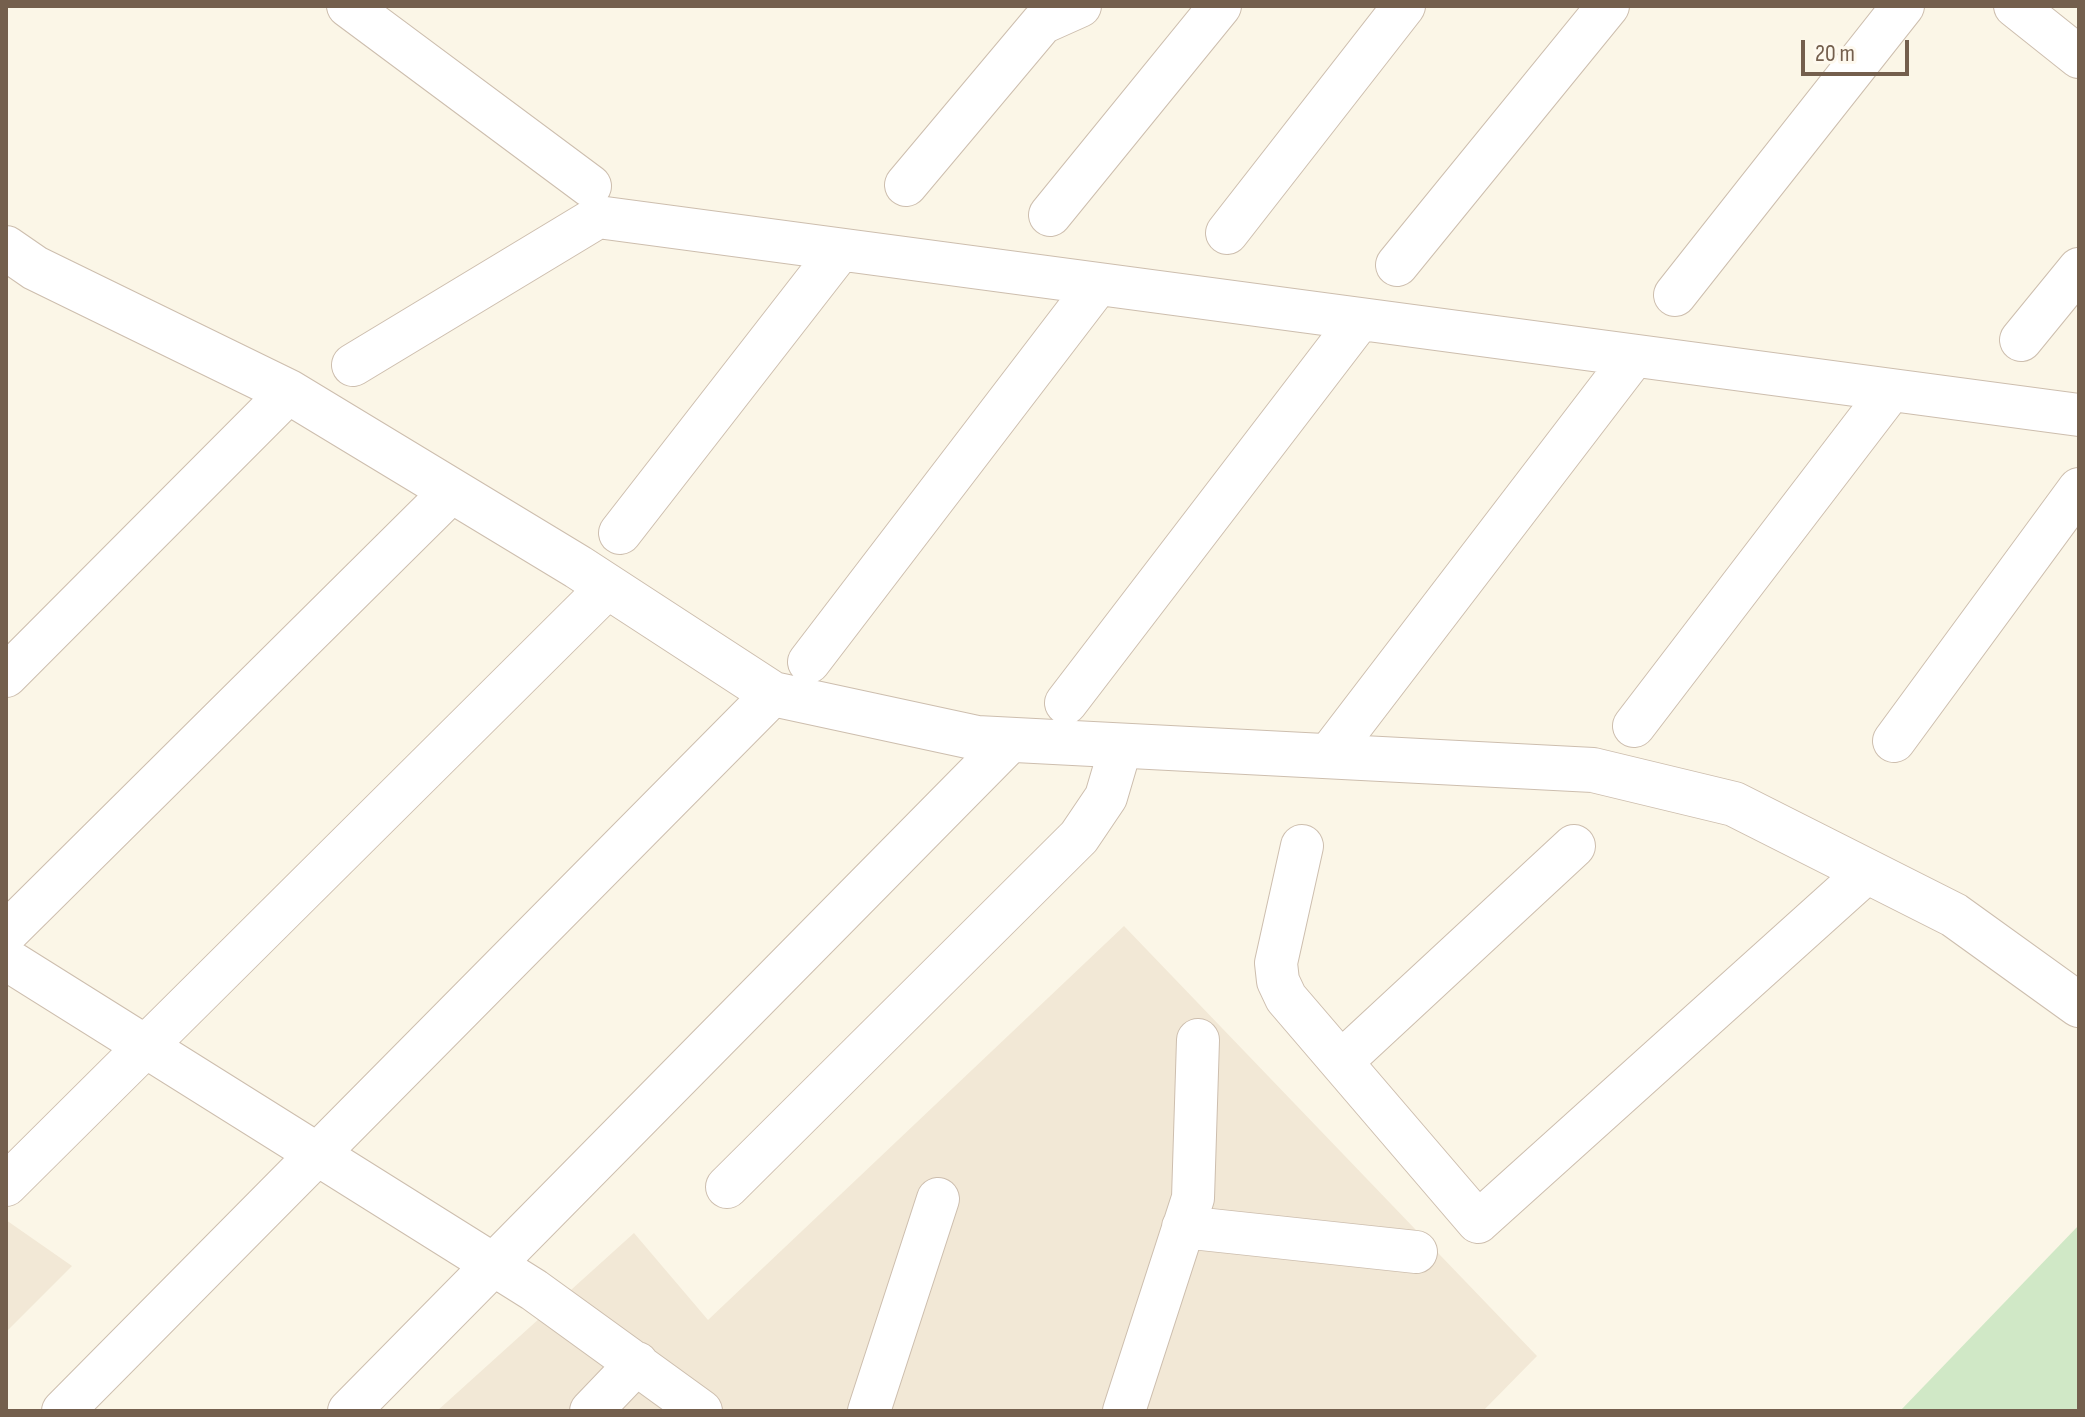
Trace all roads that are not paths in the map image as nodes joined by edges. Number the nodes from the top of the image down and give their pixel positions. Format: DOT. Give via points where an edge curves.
graph roads {
  1 [pos="348,6"];
  2 [pos="1080,6"];
  3 [pos="1220,6"];
  4 [pos="1404,6"];
  5 [pos="1608,6"];
  6 [pos="1903,6"];
  7 [pos="2015,6"];
  8 [pos="2079,57"];
  9 [pos="906,185"];
  10 [pos="590,186"];
  11 [pos="1050,215"];
  12 [pos="1227,233"];
  13 [pos="6,248"];
  14 [pos="840,250"];
  15 [pos="1397,265"];
  16 [pos="2079,269"];
  17 [pos="1098,284"];
  18 [pos="1675,295"];
  19 [pos="1360,319"];
  20 [pos="2021,340"];
  21 [pos="1634,356"];
  22 [pos="353,365"];
  23 [pos="1891,390"];
  24 [pos="289,392"];
  25 [pos="2079,415"];
  26 [pos="2079,489"];
  27 [pos="452,491"];
  28 [pos="620,533"];
  29 [pos="608,587"];
  30 [pos="809,662"];
  31 [pos="6,676"];
  32 [pos="773,694"];
  33 [pos="1066,703"];
  34 [pos="1634,726"];
  35 [pos="1011,740"];
  36 [pos="1894,741"];
  37 [pos="1121,746"];
  38 [pos="1328,756"];
  39 [pos="1302,846"];
  40 [pos="1574,846"];
  41 [pos="1868,871"];
  42 [pos="6,933"];
  43 [pos="6,959"];
  44 [pos="2079,1005"];
  45 [pos="1198,1040"];
  46 [pos="145,1046"];
  47 [pos="1341,1062"];
  48 [pos="318,1154"];
  49 [pos="6,1185"];
  50 [pos="727,1187"];
  51 [pos="938,1199"];
  52 [pos="1183,1227"];
  53 [pos="1416,1252"];
  54 [pos="494,1264"];
  55 [pos="637,1363"];
  56 [pos="63,1411"];
  57 [pos="349,1411"];
  58 [pos="591,1411"];
  59 [pos="701,1411"];
  60 [pos="869,1411"];
  61 [pos="1124,1411"];
  1 -- 10 [label="street"];
  2 -- 9 [label="street" via="1042,23"];
  3 -- 11 [label="street"];
  4 -- 12 [label="street"];
  5 -- 15 [label="street"];
  6 -- 18 [label="street"];
  7 -- 8 [label="street"];
  13 -- 24 [label="street" via="35,268"];
  14 -- 17 [label="street"];
  14 -- 22 [label="street" via="598,217"];
  14 -- 28 [label="street"];
  16 -- 20 [label="street"];
  17 -- 19 [label="street"];
  17 -- 30 [label="street"];
  19 -- 21 [label="street"];
  19 -- 33 [label="street"];
  21 -- 23 [label="street"];
  21 -- 38 [label="street"];
  23 -- 25 [label="street"];
  23 -- 34 [label="street"];
  24 -- 27 [label="street"];
  24 -- 31 [label="street"];
  26 -- 36 [label="street"];
  27 -- 29 [label="street"];
  27 -- 42 [label="street"];
  29 -- 32 [label="street"];
  29 -- 46 [label="street"];
  32 -- 35 [label="street" via="977,738"];
  32 -- 48 [label="street"];
  35 -- 37 [label="street"];
  35 -- 54 [label="street"];
  37 -- 38 [label="street"];
  37 -- 50 [label="street" via="1106,797 1079,837"];
  38 -- 41 [label="street" via="1593,770 1734,804"];
  39 -- 47 [label="street" via="1276,963 1278,981 1286,998"];
  40 -- 47 [label="street"];
  41 -- 44 [label="street" via="1954,915"];
  41 -- 47 [label="street" via="1478,1222"];
  43 -- 46 [label="street"];
  45 -- 52 [label="street" via="1193,1198"];
  46 -- 48 [label="street"];
  46 -- 49 [label="street"];
  48 -- 54 [label="street"];
  48 -- 56 [label="street"];
  51 -- 60 [label="street"];
  52 -- 53 [label="street"];
  52 -- 61 [label="street"];
  54 -- 55 [label="street"];
  54 -- 57 [label="street"];
  55 -- 58 [label="street"];
  55 -- 59 [label="street"];
}
